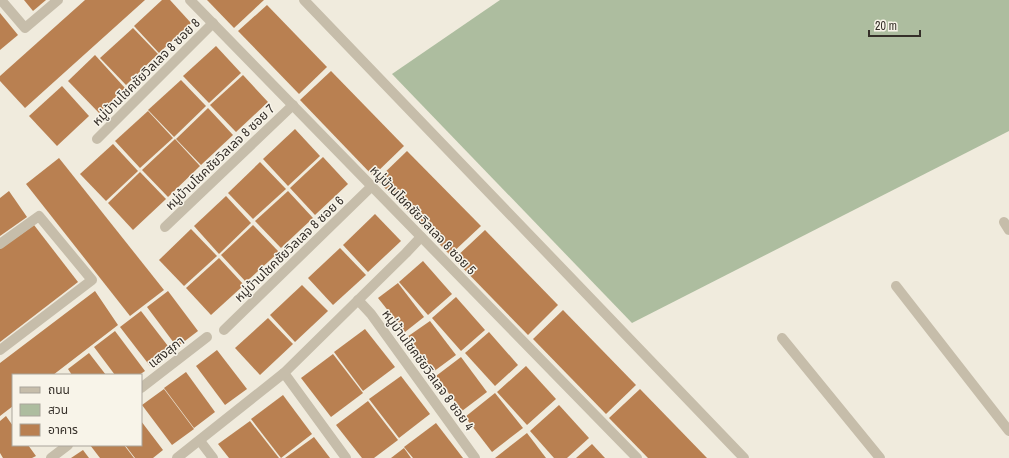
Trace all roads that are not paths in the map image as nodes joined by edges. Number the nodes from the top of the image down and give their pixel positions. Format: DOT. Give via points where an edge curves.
graph roads {
  1 [pos="1,0"];
  2 [pos="58,0"];
  3 [pos="190,0"];
  4 [pos="304,0"];
  5 [pos="213,23"];
  6 [pos="293,105"];
  7 [pos="97,139"];
  8 [pos="372,186"];
  9 [pos="165,227"];
  10 [pos="421,236"];
  11 [pos="0,244"];
  12 [pos="896,286"];
  13 [pos="358,300"];
  14 [pos="224,330"];
  15 [pos="207,337"];
  16 [pos="782,338"];
  17 [pos="0,350"];
  18 [pos="284,373"];
  19 [pos="142,387"];
  20 [pos="1009,431"];
  21 [pos="200,441"];
  22 [pos="67,446"];
  23 [pos="51,458"];
  24 [pos="177,458"];
  25 [pos="213,458"];
  26 [pos="346,458"];
  27 [pos="475,458"];
  28 [pos="637,458"];
  29 [pos="744,458"];
  30 [pos="880,458"];
  1 -- 2 [label="street" via="24,28"];
  3 -- 5 [label="street, หมู่บ้านโชคชัยวิลเลจ 8 ซอย 5"];
  4 -- 29 [label="street"];
  5 -- 6 [label="street, หมู่บ้านโชคชัยวิลเลจ 8 ซอย 5"];
  5 -- 7 [label="street, หมู่บ้านโชคชัยวิลเลจ 8 ซอย 8"];
  6 -- 8 [label="street, หมู่บ้านโชคชัยวิลเลจ 8 ซอย 5"];
  6 -- 9 [label="street, หมู่บ้านโชคชัยวิลเลจ 8 ซอย 7"];
  8 -- 10 [label="street, หมู่บ้านโชคชัยวิลเลจ 8 ซอย 5"];
  8 -- 14 [label="street, หมู่บ้านโชคชัยวิลเลจ 8 ซอย 6"];
  10 -- 13 [label="street"];
  10 -- 28 [label="street, หมู่บ้านโชคชัยวิลเลจ 8 ซอย 5"];
  11 -- 17 [label="street" via="39,216 92,280"];
  12 -- 20 [label="street"];
  13 -- 18 [label="street"];
  13 -- 27 [label="street, หมู่บ้านโชคชัยวิลเลจ 8 ซอย 4" via="371,314"];
  15 -- 19 [label="street, แสงสุภา"];
  16 -- 30 [label="street"];
  18 -- 21 [label="street"];
  18 -- 26 [label="street"];
  21 -- 24 [label="street"];
  21 -- 25 [label="street"];
  22 -- 23 [label="street"];
}
